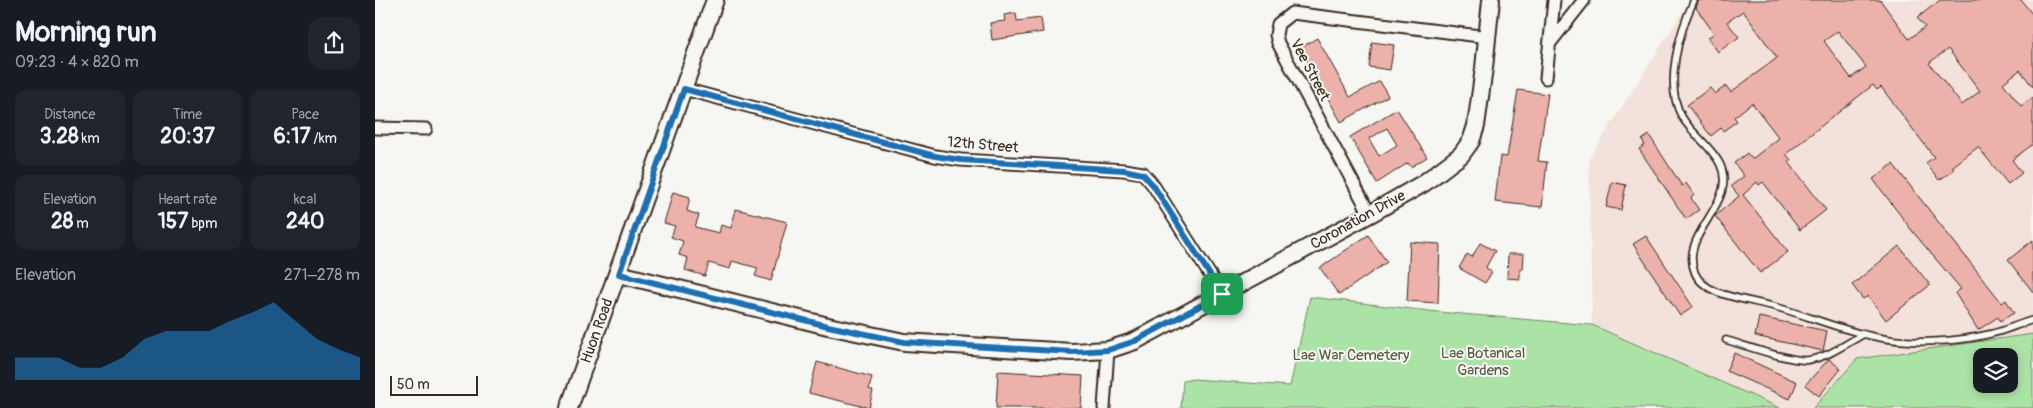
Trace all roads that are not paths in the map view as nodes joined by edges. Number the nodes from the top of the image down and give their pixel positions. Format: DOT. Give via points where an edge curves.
graph roads {
  1 [pos="715,0"];
  2 [pos="1491,0"];
  3 [pos="1554,0"];
  4 [pos="1584,0"];
  5 [pos="1694,0"];
  6 [pos="1488,37"];
  7 [pos="1550,43"];
  8 [pos="1546,78"];
  9 [pos="684,89"];
  10 [pos="375,128"];
  11 [pos="426,128"];
  12 [pos="1369,214"];
  13 [pos="619,274"];
  14 [pos="1222,294"];
  15 [pos="2033,320"];
  16 [pos="1864,334"];
  17 [pos="1726,340"];
  18 [pos="1108,350"];
  19 [pos="569,408"];
  20 [pos="1104,408"];
  1 -- 9 [label="street, Huon Road"];
  2 -- 6 [label="street, Coronation Drive"];
  3 -- 7 [label="street"];
  4 -- 7 [label="street"];
  5 -- 16 [label="lane" via="1679,39 1675,91 1681,116 1720,164 1724,186 1716,207 1695,239 1692,253 1695,272 1703,285 1718,292"];
  6 -- 12 [label="street, Coronation Drive" via="1476,126 1471,141 1449,166"];
  6 -- 12 [label="street, Vee Street" via="1292,13 1278,24 1278,43"];
  7 -- 8 [label="street"];
  9 -- 13 [label="street, Huon Road"];
  9 -- 14 [label="street, 12th Street" via="935,156 1143,174"];
  10 -- 11 [label="street"];
  12 -- 14 [label="street, Coronation Drive"];
  13 -- 18 [label="street, Coronation Drive" via="904,342 1072,352"];
  13 -- 19 [label="street, Huon Road"];
  14 -- 18 [label="street, Coronation Drive" via="1135,341"];
  15 -- 16 [label="lane" via="1989,334 1954,339 1907,342"];
  16 -- 17 [label="lane" via="1837,350 1808,360 1764,352"];
  18 -- 20 [label="street"];
}
